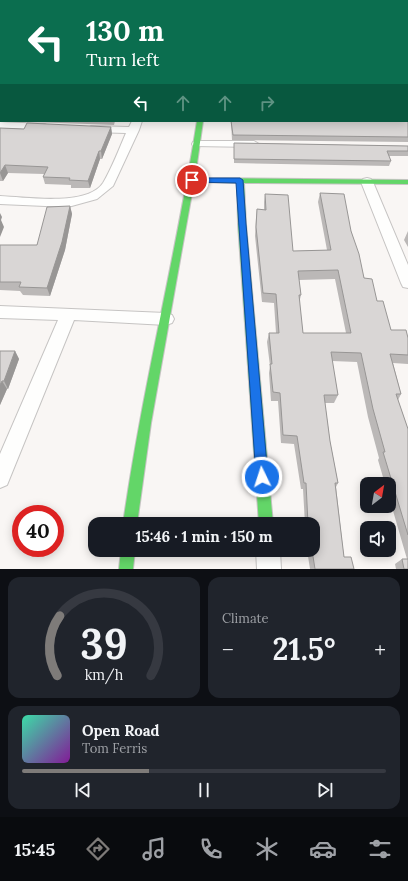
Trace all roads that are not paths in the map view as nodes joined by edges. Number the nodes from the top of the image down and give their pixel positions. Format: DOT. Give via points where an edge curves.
graph roads {
  1 [pos="200,122"];
  2 [pos="23,123"];
  3 [pos="0,125"];
  4 [pos="135,126"];
  5 [pos="59,127"];
  6 [pos="81,128"];
  7 [pos="197,144"];
  8 [pos="267,144"];
  9 [pos="192,180"];
  10 [pos="240,180"];
  11 [pos="367,182"];
  12 [pos="408,182"];
  13 [pos="0,200"];
  14 [pos="408,283"];
  15 [pos="0,312"];
  16 [pos="69,314"];
  17 [pos="166,320"];
  18 [pos="0,478"];
  19 [pos="131,517"];
  20 [pos="265,517"];
  21 [pos="127,557"];
  22 [pos="269,557"];
  23 [pos="126,569"];
  24 [pos="270,569"];
  1 -- 7 [label="street"];
  2 -- 3 [label="street"];
  2 -- 5 [label="street"];
  4 -- 6 [label="street"];
  4 -- 13 [label="street" via="108,186 93,196 68,203"];
  7 -- 8 [label="street"];
  7 -- 9 [label="street"];
  9 -- 10 [label="street"];
  9 -- 17 [label="street"];
  10 -- 11 [label="street"];
  10 -- 20 [label="street"];
  11 -- 12 [label="street"];
  11 -- 14 [label="street"];
  15 -- 16 [label="street"];
  16 -- 17 [label="street"];
  16 -- 18 [label="street"];
  17 -- 19 [label="street" via="136,470"];
  21 -- 23 [label="street"];
  22 -- 24 [label="street"];
}
